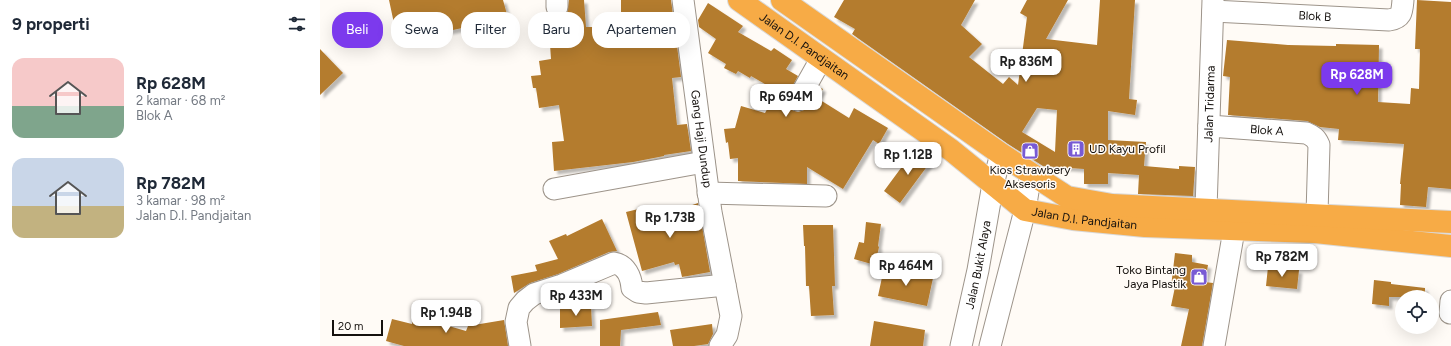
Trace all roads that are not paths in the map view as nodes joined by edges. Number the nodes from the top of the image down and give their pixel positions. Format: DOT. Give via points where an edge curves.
graph roads {
  1 [pos="684,0"];
  2 [pos="739,0"];
  3 [pos="782,0"];
  4 [pos="1403,0"];
  5 [pos="1213,6"];
  6 [pos="821,59"];
  7 [pos="798,100"];
  8 [pos="1209,126"];
  9 [pos="1001,154"];
  10 [pos="704,162"];
  11 [pos="1031,173"];
  12 [pos="993,184"];
  13 [pos="554,189"];
  14 [pos="708,193"];
  15 [pos="826,196"];
  16 [pos="1206,209"];
  17 [pos="1025,210"];
  18 [pos="1451,222"];
  19 [pos="1316,223"];
  20 [pos="1234,230"];
  21 [pos="1451,246"];
  22 [pos="978,270"];
  23 [pos="1008,278"];
  24 [pos="725,285"];
  25 [pos="520,346"];
  26 [pos="720,346"];
  27 [pos="961,346"];
  28 [pos="990,346"];
  29 [pos="1214,346"];
  1 -- 10 [label="street, Gang Haji Dundup"];
  2 -- 6 [label="highway, Jalan D.I. Pandjaitan"];
  3 -- 9 [label="highway, Jalan D.I. Pandjaitan"];
  4 -- 5 [label="street, Blok B" via="1400,15 1396,19 1388,20"];
  5 -- 8 [label="street, Jalan Tridarma"];
  6 -- 7 [label="street"];
  6 -- 12 [label="highway, Jalan D.I. Pandjaitan" via="952,150"];
  8 -- 16 [label="street, Jalan Tridarma"];
  8 -- 19 [label="street, Blok A" via="1306,133 1312,136 1319,146"];
  9 -- 11 [label="highway, Jalan D.I. Pandjaitan"];
  9 -- 12 [label="street, Jalan Bukit Alaya"];
  10 -- 13 [label="street"];
  10 -- 14 [label="street, Gang Haji Dundup"];
  11 -- 16 [label="highway, Jalan D.I. Pandjaitan" via="1067,197 1112,205"];
  11 -- 17 [label="street"];
  12 -- 17 [label="highway, Jalan D.I. Pandjaitan"];
  12 -- 22 [label="street, Jalan Bukit Alaya"];
  14 -- 15 [label="street"];
  14 -- 24 [label="street, Gang Haji Dundup"];
  16 -- 19 [label="highway, Jalan D.I. Pandjaitan"];
  17 -- 20 [label="highway, Jalan D.I. Pandjaitan" via="1073,219 1146,226"];
  17 -- 23 [label="street"];
  18 -- 19 [label="highway, Jalan D.I. Pandjaitan" via="1401,220"];
  19 -- 20 [label="highway, Jalan D.I. Pandjaitan"];
  19 -- 21 [label="highway, Jalan D.I. Pandjaitan"];
  20 -- 29 [label="street"];
  22 -- 23 [label="street"];
  22 -- 27 [label="street, Jalan Bukit Alaya"];
  23 -- 28 [label="street"];
  24 -- 25 [label="street" via="638,292 632,288 624,267 614,263 534,294 525,301 519,308 516,322"];
  24 -- 26 [label="street, Gang Haji Dundup" via="731,316 727,335"];
}
